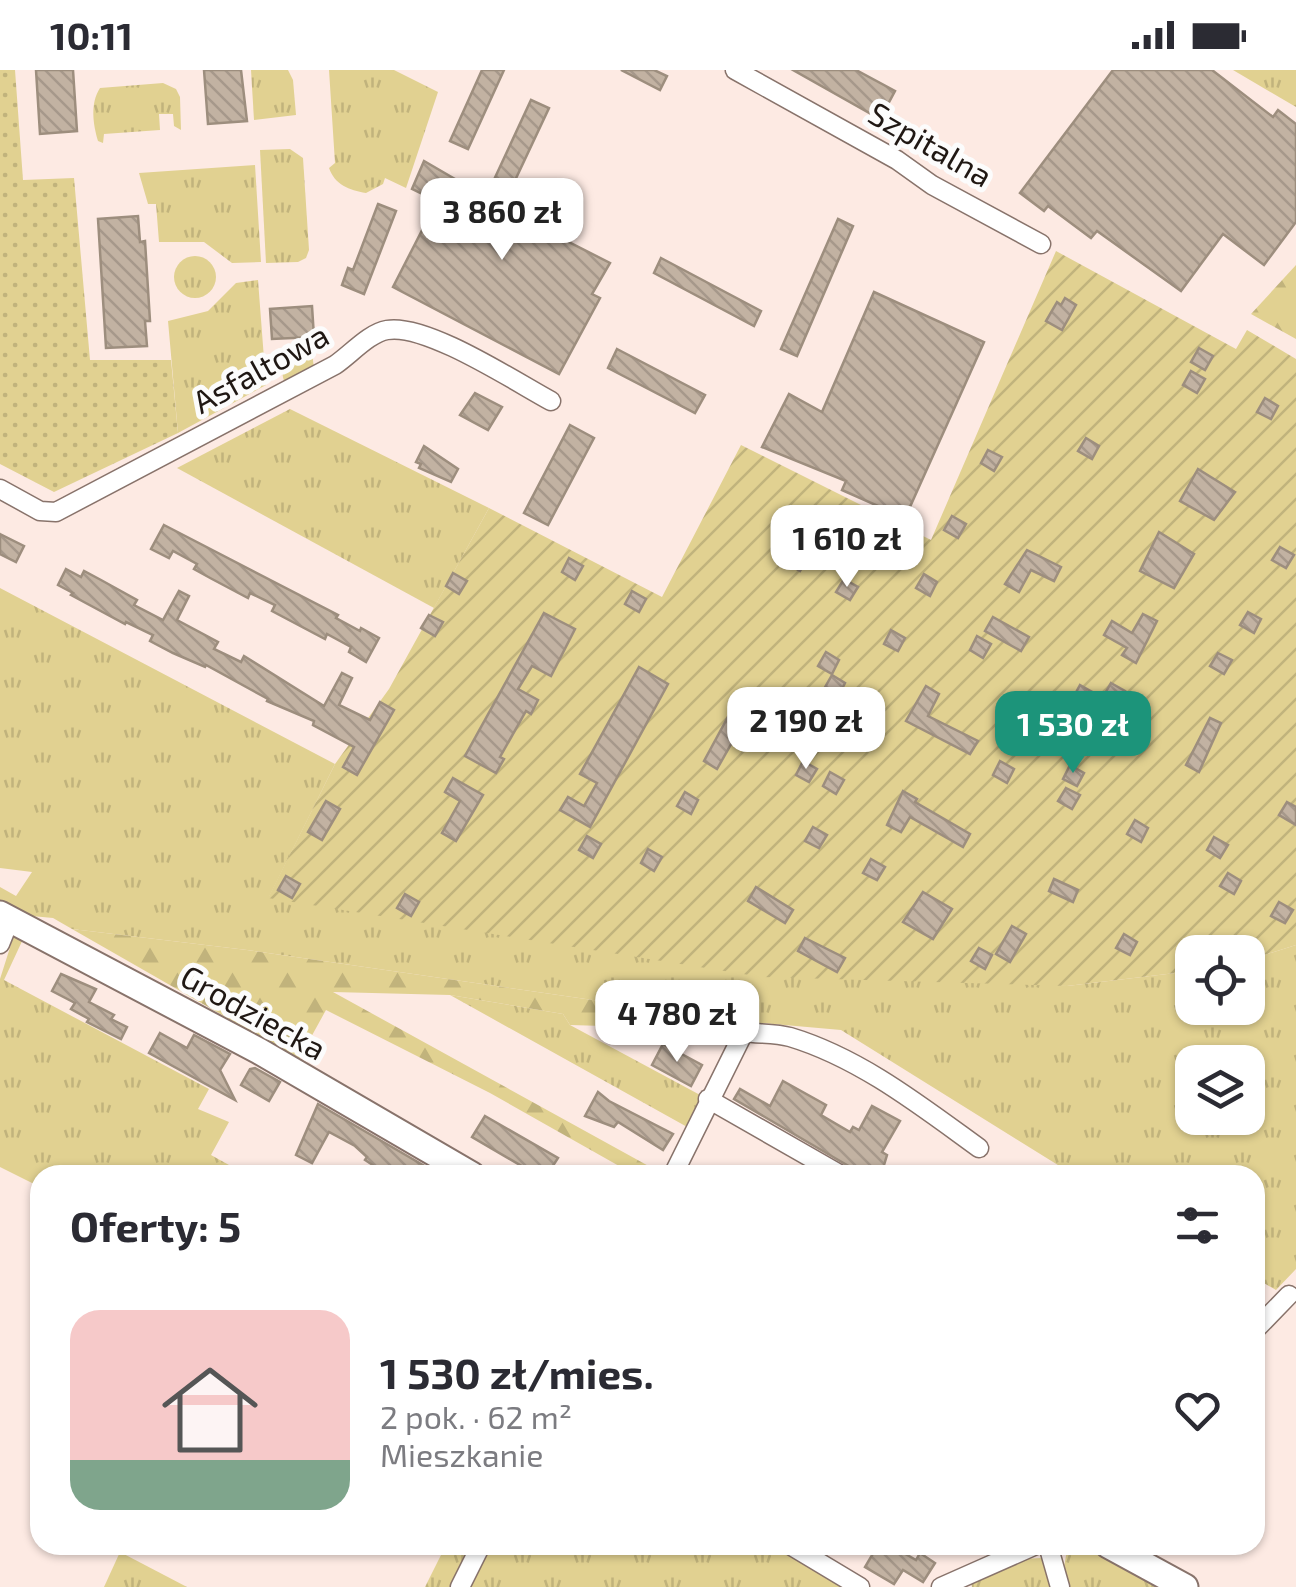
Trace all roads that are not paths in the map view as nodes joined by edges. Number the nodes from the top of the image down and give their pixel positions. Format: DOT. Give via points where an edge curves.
graph roads {
  1 [pos="735,70"];
  2 [pos="1041,244"];
  3 [pos="551,400"];
  4 [pos="0,488"];
  5 [pos="5,917"];
  6 [pos="0,944"];
  7 [pos="708,1099"];
  8 [pos="979,1148"];
  9 [pos="455,1165"];
  10 [pos="678,1165"];
  11 [pos="824,1165"];
  12 [pos="1288,1295"];
  13 [pos="1265,1319"];
  14 [pos="476,1555"];
  15 [pos="807,1555"];
  16 [pos="1013,1555"];
  17 [pos="1051,1555"];
  18 [pos="1126,1555"];
  19 [pos="460,1587"];
  20 [pos="860,1587"];
  21 [pos="941,1587"];
  22 [pos="1060,1587"];
  23 [pos="1185,1587"];
  1 -- 2 [label="street, Szpitalna"];
  3 -- 4 [label="street, Asfaltowa" via="424,333 388,329 336,365 56,512 40,511"];
  5 -- 6 [label="street"];
  5 -- 9 [label="street, Grodziecka" via="259,1051"];
  7 -- 8 [label="street" via="744,1032 789,1037 847,1061"];
  7 -- 10 [label="street"];
  7 -- 11 [label="street"];
  12 -- 13 [label="street"];
  14 -- 19 [label="street"];
  15 -- 20 [label="street"];
  16 -- 21 [label="street"];
  17 -- 22 [label="street"];
  18 -- 23 [label="street"];
}
